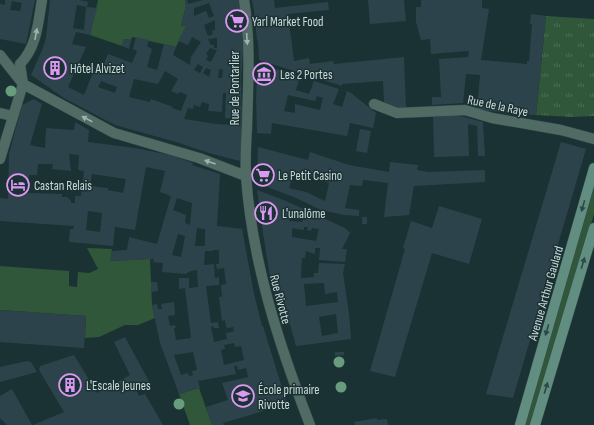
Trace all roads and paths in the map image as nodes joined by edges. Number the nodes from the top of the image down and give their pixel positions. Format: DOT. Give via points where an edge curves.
graph roads {
  1 [pos="42,0"];
  2 [pos="244,0"];
  3 [pos="0,54"];
  4 [pos="20,64"];
  5 [pos="23,84"];
  6 [pos="374,104"];
  7 [pos="0,113"];
  8 [pos="13,116"];
  9 [pos="594,139"];
  10 [pos="0,159"];
  11 [pos="594,168"];
  12 [pos="246,176"];
  13 [pos="594,228"];
  14 [pos="310,425"];
  15 [pos="520,425"];
  16 [pos="535,425"];
  4 -- 1 [label="street, one-way" via="34,44"];
  2 -- 12 [label="street, Rue de Pontarlier, one-way" via="248,59"];
  3 -- 4 [label="street"];
  3 -- 5 [label="street"];
  4 -- 5 [label="street"];
  5 -- 8 [label="street"];
  12 -- 5 [label="street, one-way" via="199,158 114,133"];
  6 -- 9 [label="street, Rue de la Raye" via="397,113 465,110"];
  7 -- 8 [label="street"];
  8 -- 10 [label="street"];
  11 -- 15 [label="main road, Avenue Arthur Gaulard, one-way"];
  12 -- 14 [label="street, Rue Rivotte" via="252,230 263,287"];
  16 -- 13 [label="main road, one-way"];
}
